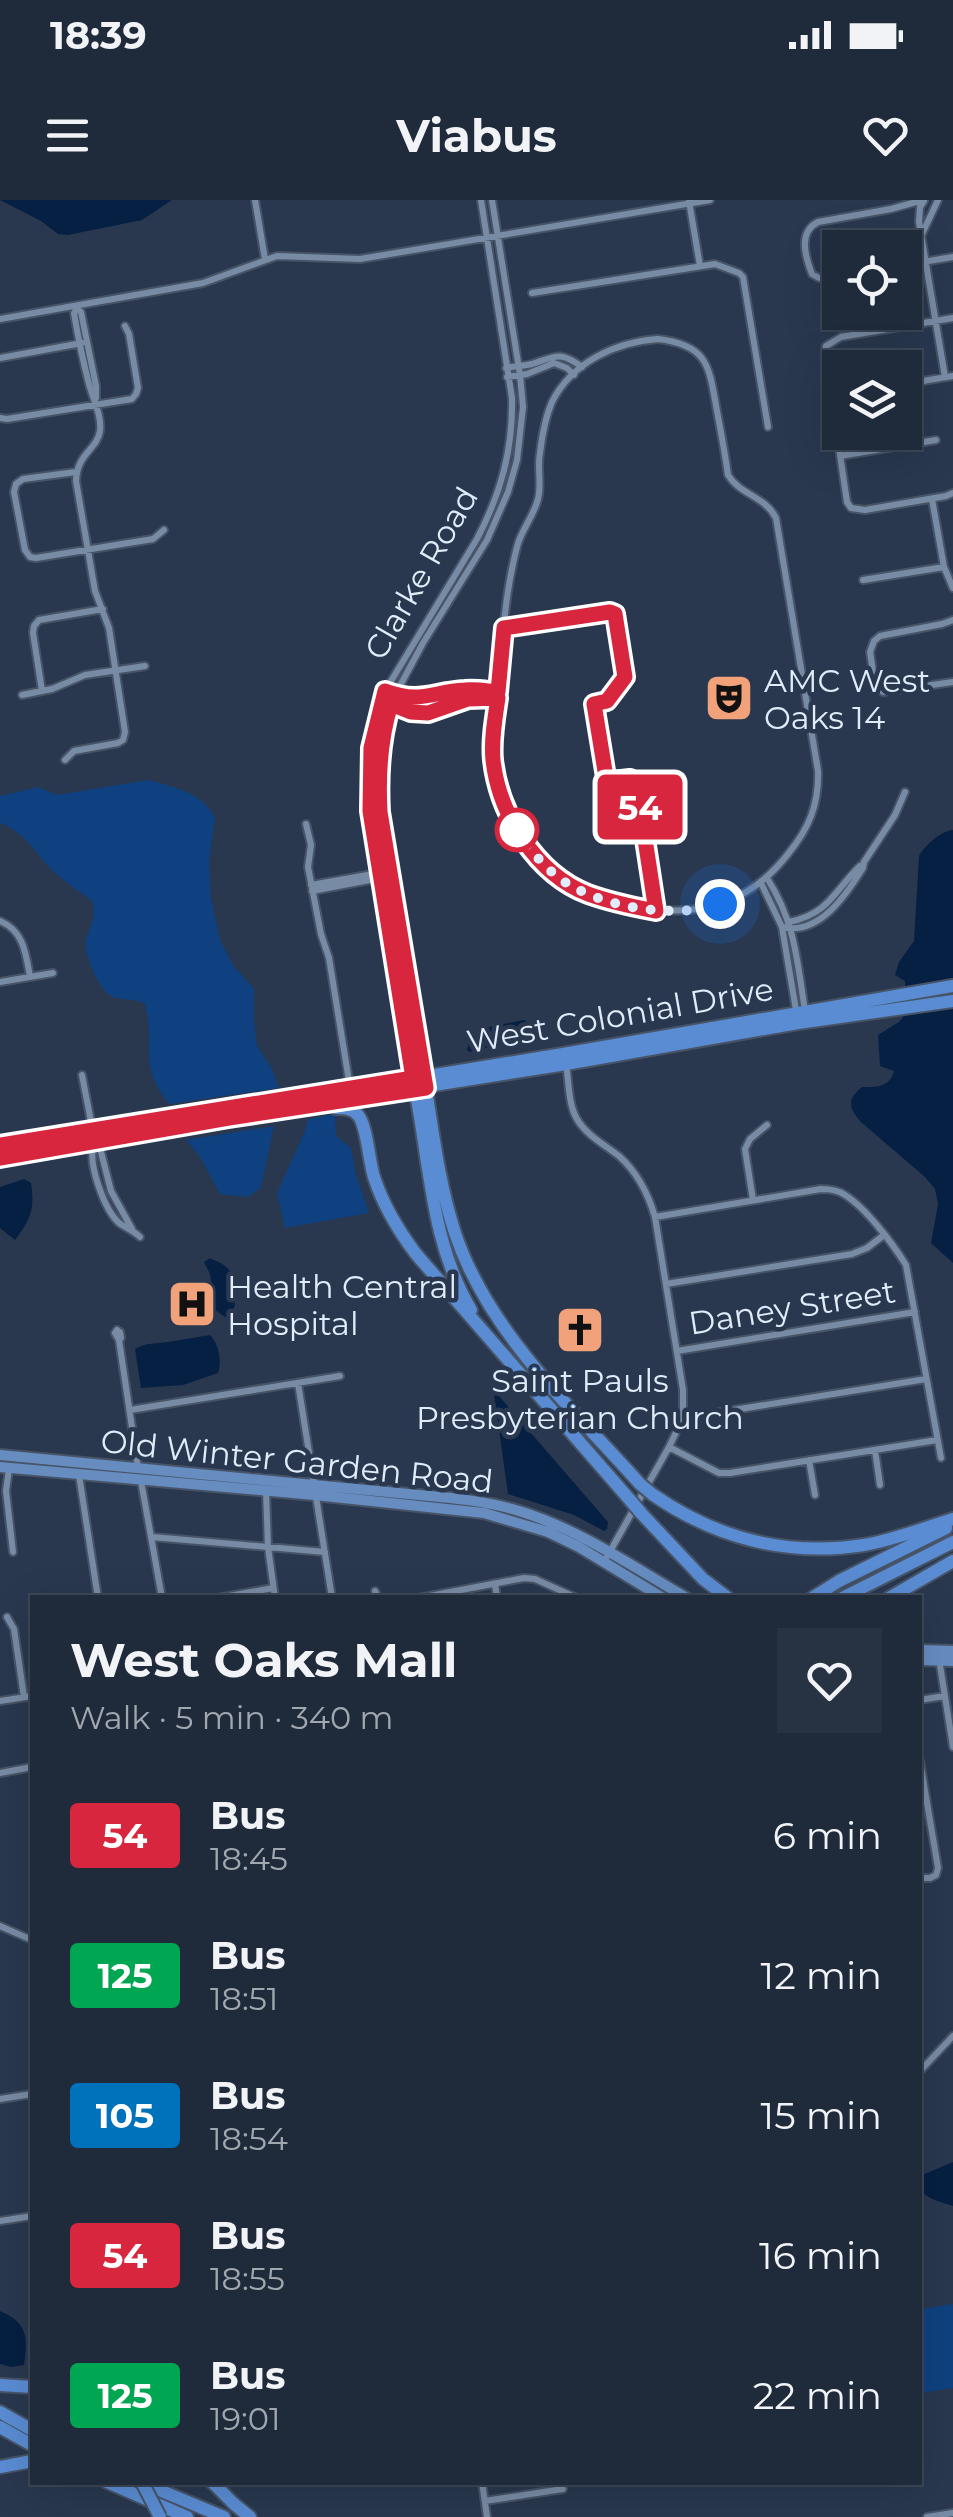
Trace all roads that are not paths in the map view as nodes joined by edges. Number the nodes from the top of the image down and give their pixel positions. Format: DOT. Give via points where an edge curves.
graph roads {
  1 [pos="255,200"];
  2 [pos="480,200"];
  3 [pos="492,200"];
  4 [pos="710,200"];
  5 [pos="924,200"];
  6 [pos="938,200"];
  7 [pos="688,201"];
  8 [pos="921,230"];
  9 [pos="922,235"];
  10 [pos="498,236"];
  11 [pos="486,238"];
  12 [pos="953,257"];
  13 [pos="265,260"];
  14 [pos="926,261"];
  15 [pos="922,262"];
  16 [pos="700,266"];
  17 [pos="822,278"];
  18 [pos="532,293"];
  19 [pos="77,308"];
  20 [pos="953,318"];
  21 [pos="0,319"];
  22 [pos="936,321"];
  23 [pos="124,326"];
  24 [pos="83,343"];
  25 [pos="826,350"];
  26 [pos="0,358"];
  27 [pos="518,366"];
  28 [pos="506,368"];
  29 [pos="582,368"];
  30 [pos="520,375"];
  31 [pos="574,375"];
  32 [pos="949,376"];
  33 [pos="507,378"];
  34 [pos="922,381"];
  35 [pos="96,404"];
  36 [pos="0,418"];
  37 [pos="768,428"];
  38 [pos="936,440"];
  39 [pos="840,450"];
  40 [pos="840,456"];
  41 [pos="76,472"];
  42 [pos="953,493"];
  43 [pos="932,498"];
  44 [pos="164,530"];
  45 [pos="87,550"];
  46 [pos="944,567"];
  47 [pos="863,580"];
  48 [pos="953,588"];
  49 [pos="102,609"];
  50 [pos="953,620"];
  51 [pos="145,666"];
  52 [pos="114,671"];
  53 [pos="953,682"];
  54 [pos="385,691"];
  55 [pos="42,692"];
  56 [pos="395,694"];
  57 [pos="22,695"];
  58 [pos="498,695"];
  59 [pos="386,702"];
  60 [pos="65,760"];
  61 [pos="904,792"];
  62 [pos="306,824"];
  63 [pos="383,874"];
  64 [pos="764,881"];
  65 [pos="312,888"];
  66 [pos="0,921"];
  67 [pos="787,926"];
  68 [pos="52,973"];
  69 [pos="30,977"];
  70 [pos="0,982"];
  71 [pos="953,986"];
  72 [pos="953,1000"];
  73 [pos="802,1017"];
  74 [pos="565,1059"];
  75 [pos="82,1075"];
  76 [pos="419,1082"];
  77 [pos="350,1088"];
  78 [pos="298,1108"];
  79 [pos="767,1125"];
  80 [pos="94,1136"];
  81 [pos="0,1146"];
  82 [pos="0,1158"];
  83 [pos="753,1200"];
  84 [pos="655,1217"];
  85 [pos="884,1236"];
  86 [pos="140,1237"];
  87 [pos="666,1284"];
  88 [pos="915,1312"];
  89 [pos="486,1333"];
  90 [pos="118,1334"];
  91 [pos="677,1351"];
  92 [pos="340,1376"];
  93 [pos="926,1379"];
  94 [pos="298,1383"];
  95 [pos="130,1410"];
  96 [pos="683,1412"];
  97 [pos="937,1440"];
  98 [pos="669,1446"];
  99 [pos="876,1450"];
  100 [pos="0,1456"];
  101 [pos="941,1458"];
  102 [pos="809,1460"];
  103 [pos="4,1467"];
  104 [pos="268,1467"];
  105 [pos="78,1473"];
  106 [pos="139,1474"];
  107 [pos="880,1484"];
  108 [pos="266,1486"];
  109 [pos="314,1490"];
  110 [pos="486,1490"];
  111 [pos="815,1495"];
  112 [pos="485,1508"];
  113 [pos="953,1522"];
  114 [pos="152,1537"];
  115 [pos="953,1542"];
  116 [pos="268,1547"];
  117 [pos="13,1552"];
  118 [pos="325,1552"];
  119 [pos="606,1558"];
  120 [pos="953,1561"];
  121 [pos="495,1584"];
  122 [pos="274,1593"];
  123 [pos="98,1595"];
  124 [pos="162,1595"];
  125 [pos="332,1595"];
  126 [pos="440,1595"];
  127 [pos="497,1595"];
  128 [pos="570,1595"];
  129 [pos="659,1595"];
  130 [pos="681,1595"];
  131 [pos="724,1595"];
  132 [pos="817,1595"];
  133 [pos="848,1595"];
  134 [pos="893,1595"];
  135 [pos="7,1617"];
  136 [pos="922,1651"];
  137 [pos="953,1651"];
  138 [pos="939,1656"];
  139 [pos="922,1660"];
  140 [pos="953,1662"];
  141 [pos="28,1696"];
  142 [pos="944,1696"];
  143 [pos="922,1700"];
  144 [pos="0,1702"];
  145 [pos="953,1747"];
  146 [pos="30,1767"];
  147 [pos="0,1773"];
  148 [pos="922,1773"];
  149 [pos="922,1819"];
  150 [pos="930,1819"];
  151 [pos="922,1878"];
  152 [pos="0,1926"];
  153 [pos="30,1939"];
  154 [pos="953,2036"];
  155 [pos="922,2069"];
  156 [pos="30,2094"];
  157 [pos="0,2099"];
  158 [pos="30,2216"];
  159 [pos="0,2221"];
  160 [pos="0,2384"];
  161 [pos="30,2387"];
  162 [pos="0,2412"];
  163 [pos="0,2427"];
  164 [pos="30,2429"];
  165 [pos="30,2444"];
  166 [pos="30,2461"];
  167 [pos="3,2466"];
  168 [pos="114,2485"];
  169 [pos="143,2485"];
  170 [pos="148,2485"];
  171 [pos="215,2485"];
  172 [pos="482,2485"];
  173 [pos="563,2489"];
  174 [pos="484,2501"];
  175 [pos="953,2512"];
  176 [pos="160,2517"];
  177 [pos="187,2517"];
  178 [pos="224,2517"];
  179 [pos="250,2517"];
  180 [pos="487,2517"];
  181 [pos="926,2517"];
  1 -- 13 [label="street"];
  2 -- 11 [label="street, Clarke Road"];
  3 -- 10 [label="street, Clarke Road"];
  4 -- 7 [label="street"];
  5 -- 8 [label="street"];
  5 -- 17 [label="street" via="811,226 805,238 812,274"];
  6 -- 9 [label="street"];
  7 -- 10 [label="street"];
  7 -- 16 [label="street"];
  9 -- 14 [label="street"];
  10 -- 11 [label="street"];
  10 -- 27 [label="street, Clarke Road"];
  11 -- 13 [label="street" via="360,259"];
  11 -- 28 [label="street, Clarke Road"];
  12 -- 14 [label="street"];
  13 -- 19 [label="street" via="204,284"];
  14 -- 15 [label="street"];
  14 -- 22 [label="street"];
  16 -- 18 [label="street"];
  16 -- 37 [label="street" via="721,264 742,277"];
  19 -- 21 [label="street"];
  19 -- 24 [label="street"];
  20 -- 22 [label="street"];
  22 -- 25 [label="street" via="832,340"];
  22 -- 32 [label="street"];
  23 -- 35 [label="street" via="136,394"];
  24 -- 26 [label="street"];
  24 -- 35 [label="street"];
  27 -- 28 [label="street"];
  27 -- 29 [label="street" via="559,356"];
  27 -- 30 [label="street, Clarke Road"];
  28 -- 33 [label="street, Clarke Road"];
  29 -- 31 [label="street"];
  29 -- 64 [label="street" via="607,350 640,340 690,347 709,368 728,475 768,504 776,518 818,790 807,829"];
  30 -- 31 [label="street" via="554,363"];
  30 -- 33 [label="street"];
  30 -- 56 [label="street, Clarke Road" via="517,460 499,517"];
  31 -- 58 [label="street" via="554,398 542,435 538,499 517,545 506,603"];
  32 -- 34 [label="street"];
  33 -- 54 [label="street, Clarke Road" via="512,420 499,490 477,539"];
  35 -- 36 [label="street"];
  35 -- 41 [label="street" via="100,433"];
  38 -- 40 [label="street"];
  39 -- 40 [label="street"];
  40 -- 43 [label="street" via="851,508"];
  41 -- 45 [label="street"];
  41 -- 45 [label="street" via="23,480 14,492 30,556"];
  42 -- 43 [label="street"];
  43 -- 46 [label="street"];
  44 -- 45 [label="street" via="153,539"];
  45 -- 49 [label="street"];
  46 -- 47 [label="street"];
  46 -- 48 [label="street"];
  49 -- 52 [label="street"];
  49 -- 55 [label="street" via="34,626"];
  50 -- 53 [label="street" via="880,636 870,646 883,692"];
  51 -- 52 [label="street"];
  52 -- 55 [label="street"];
  52 -- 60 [label="street" via="124,740 74,751"];
  54 -- 56 [label="street"];
  54 -- 59 [label="street, Clarke Road"];
  55 -- 57 [label="street"];
  56 -- 58 [label="street" via="416,698 468,689"];
  56 -- 59 [label="street, Clarke Road"];
  58 -- 59 [label="street" via="428,713"];
  58 -- 64 [label="street" via="493,757 501,795 523,839 560,878 621,903 681,912 732,899"];
  59 -- 63 [label="street, Clarke Road" via="369,781"];
  61 -- 67 [label="street" via="831,910 813,922"];
  62 -- 65 [label="street"];
  63 -- 65 [label="street"];
  63 -- 76 [label="street, Clarke Road"];
  64 -- 67 [label="street" via="779,897"];
  65 -- 77 [label="street"];
  66 -- 69 [label="street" via="24,944"];
  67 -- 73 [label="street"];
  68 -- 69 [label="street"];
  69 -- 70 [label="street"];
  71 -- 73 [label="highway, West Colonial Drive"];
  72 -- 73 [label="highway, West Colonial Drive"];
  73 -- 74 [label="highway, West Colonial Drive"];
  73 -- 74 [label="highway, West Colonial Drive" via="581,1050"];
  74 -- 76 [label="highway, West Colonial Drive"];
  74 -- 76 [label="highway, West Colonial Drive" via="546,1068"];
  74 -- 84 [label="street" via="577,1119 632,1170"];
  75 -- 80 [label="street"];
  76 -- 77 [label="highway, West Colonial Drive"];
  76 -- 78 [label="highway, West Colonial Drive"];
  76 -- 89 [label="highway" via="444,1250"];
  76 -- 113 [label="highway, bridge" via="456,1235 480,1289 538,1370 652,1494 719,1532 806,1549 865,1544"];
  77 -- 80 [label="highway, West Colonial Drive"];
  78 -- 80 [label="highway, West Colonial Drive"];
  78 -- 89 [label="highway" via="344,1108 358,1116 392,1218"];
  79 -- 83 [label="street" via="744,1149"];
  80 -- 81 [label="highway, West Colonial Drive"];
  80 -- 82 [label="highway, West Colonial Drive"];
  80 -- 86 [label="street" via="93,1167 102,1196 118,1222"];
  83 -- 84 [label="street"];
  83 -- 85 [label="street" via="835,1190"];
  84 -- 87 [label="street"];
  85 -- 87 [label="street" via="852,1254"];
  85 -- 88 [label="street" via="906,1266"];
  87 -- 91 [label="street"];
  88 -- 91 [label="street, Daney Street"];
  88 -- 93 [label="street"];
  89 -- 131 [label="highway, bridge" via="641,1513"];
  90 -- 95 [label="street"];
  91 -- 96 [label="street"];
  92 -- 94 [label="street"];
  93 -- 96 [label="street" via="715,1414"];
  93 -- 97 [label="street"];
  94 -- 95 [label="street"];
  94 -- 109 [label="street"];
  95 -- 106 [label="street"];
  96 -- 98 [label="street"];
  97 -- 99 [label="street"];
  97 -- 101 [label="street"];
  98 -- 102 [label="street" via="719,1473"];
  98 -- 119 [label="street"];
  99 -- 102 [label="street"];
  99 -- 107 [label="street"];
  100 -- 106 [label="main road, Old Winter Garden Road"];
  102 -- 111 [label="street"];
  103 -- 105 [label="main road, Old Winter Garden Road"];
  103 -- 117 [label="street"];
  104 -- 108 [label="street"];
  105 -- 106 [label="main road, Old Winter Garden Road"];
  105 -- 123 [label="street"];
  106 -- 108 [label="main road, Old Winter Garden Road"];
  106 -- 114 [label="street"];
  108 -- 109 [label="main road, Old Winter Garden Road"];
  108 -- 116 [label="street"];
  109 -- 112 [label="main road, Old Winter Garden Road"];
  109 -- 112 [label="main road, Old Winter Garden Road" via="419,1489"];
  109 -- 118 [label="street"];
  110 -- 112 [label="street"];
  112 -- 119 [label="main road, Old Winter Garden Road" via="550,1522"];
  113 -- 132 [label="highway"];
  114 -- 116 [label="street"];
  114 -- 124 [label="street"];
  115 -- 133 [label="highway"];
  116 -- 118 [label="street"];
  116 -- 122 [label="street"];
  118 -- 125 [label="street"];
  119 -- 129 [label="main road, Old Winter Garden Road"];
  119 -- 130 [label="main road, Old Winter Garden Road"];
  120 -- 134 [label="highway"];
  121 -- 126 [label="street"];
  121 -- 127 [label="street"];
  121 -- 128 [label="street" via="535,1579"];
  135 -- 141 [label="street"];
  136 -- 138 [label="main road"];
  137 -- 138 [label="main road"];
  138 -- 139 [label="main road"];
  138 -- 140 [label="main road"];
  138 -- 142 [label="street"];
  141 -- 144 [label="street"];
  142 -- 143 [label="street"];
  142 -- 145 [label="street"];
  146 -- 147 [label="street"];
  148 -- 150 [label="street"];
  149 -- 150 [label="street"];
  150 -- 151 [label="street" via="938,1868"];
  152 -- 153 [label="street"];
  154 -- 155 [label="street"];
  156 -- 157 [label="street"];
  158 -- 159 [label="street"];
  160 -- 161 [label="highway"];
  162 -- 164 [label="highway"];
  163 -- 165 [label="highway"];
  166 -- 167 [label="highway"];
  168 -- 177 [label="highway"];
  169 -- 176 [label="highway, bridge"];
  170 -- 178 [label="highway"];
  171 -- 179 [label="highway"];
  172 -- 174 [label="street"];
  173 -- 174 [label="street"];
  174 -- 180 [label="street"];
  175 -- 181 [label="street"];
}
